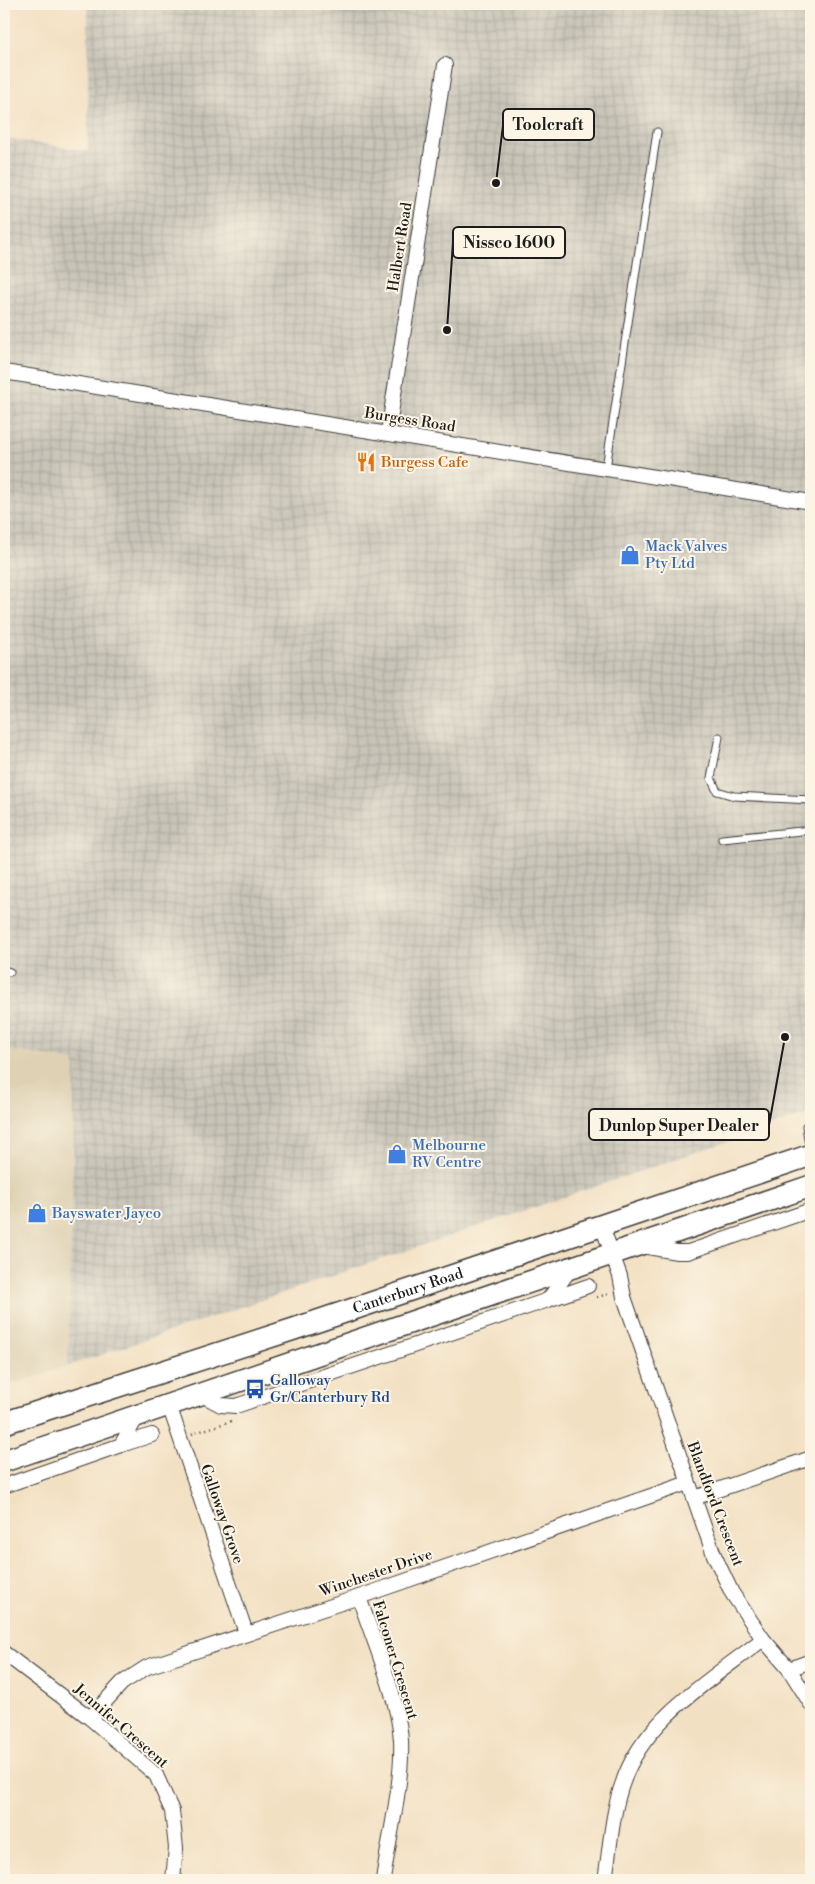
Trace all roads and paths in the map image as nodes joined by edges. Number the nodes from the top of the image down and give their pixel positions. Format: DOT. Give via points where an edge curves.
graph roads {
  1 [pos="445,65"];
  2 [pos="656,132"];
  3 [pos="4,372"];
  4 [pos="388,433"];
  5 [pos="606,468"];
  6 [pos="811,502"];
  7 [pos="720,737"];
  8 [pos="811,800"];
  9 [pos="811,830"];
  10 [pos="722,839"];
  11 [pos="811,1124"];
  12 [pos="811,1155"];
  13 [pos="811,1186"];
  14 [pos="811,1210"];
  15 [pos="598,1227"];
  16 [pos="638,1245"];
  17 [pos="609,1254"];
  18 [pos="571,1267"];
  19 [pos="588,1286"];
  20 [pos="548,1300"];
  21 [pos="158,1372"];
  22 [pos="200,1394"];
  23 [pos="169,1405"];
  24 [pos="138,1415"];
  25 [pos="4,1423"];
  26 [pos="152,1435"];
  27 [pos="121,1445"];
  28 [pos="811,1458"];
  29 [pos="4,1461"];
  30 [pos="688,1483"];
  31 [pos="4,1486"];
  32 [pos="694,1498"];
  33 [pos="359,1597"];
  34 [pos="246,1633"];
  35 [pos="763,1639"];
  36 [pos="4,1653"];
  37 [pos="811,1661"];
  38 [pos="789,1669"];
  39 [pos="811,1704"];
  40 [pos="90,1718"];
  41 [pos="173,1880"];
  42 [pos="383,1880"];
  43 [pos="605,1880"];
  1 -- 4 [label="street, Halbert Road"];
  2 -- 5 [label="lane"];
  3 -- 4 [label="street, Burgess Road"];
  4 -- 5 [label="street, Burgess Road"];
  5 -- 6 [label="street, Burgess Road"];
  7 -- 8 [label="lane" via="711,778 717,792 734,796"];
  9 -- 10 [label="lane"];
  11 -- 12 [label="lane" via="806,1126"];
  12 -- 15 [label="main road, Canterbury Road"];
  13 -- 16 [label="main road, Canterbury Road"];
  14 -- 16 [label="street, Canterbury Road" via="688,1252"];
  15 -- 17 [label="street, Blandford Crescent"];
  15 -- 21 [label="main road, Canterbury Road"];
  16 -- 17 [label="main road, Canterbury Road"];
  17 -- 18 [label="main road, Canterbury Road"];
  17 -- 30 [label="street, Blandford Crescent" via="620,1276 624,1297"];
  18 -- 20 [label="street"];
  18 -- 22 [label="main road, Canterbury Road"];
  19 -- 20 [label="street"];
  20 -- 22 [label="street" via="236,1406 221,1405"];
  21 -- 23 [label="main road"];
  21 -- 25 [label="main road, Canterbury Road"];
  22 -- 23 [label="main road, Canterbury Road"];
  23 -- 24 [label="main road, Canterbury Road"];
  23 -- 34 [label="street, Galloway Grove"];
  24 -- 27 [label="street"];
  24 -- 29 [label="main road, Canterbury Road"];
  26 -- 27 [label="street"];
  27 -- 31 [label="street"];
  28 -- 32 [label="street"];
  30 -- 32 [label="street, Blandford Crescent"];
  30 -- 33 [label="street, Winchester Drive"];
  32 -- 35 [label="street, Blandford Crescent" via="714,1555 732,1592"];
  33 -- 34 [label="street, Winchester Drive"];
  33 -- 42 [label="street, Falconer Crescent" via="392,1695 401,1738"];
  34 -- 40 [label="street, Winchester Drive" via="147,1667 122,1683"];
  35 -- 38 [label="street, Blandford Crescent"];
  35 -- 43 [label="street" via="675,1708 634,1758 622,1783"];
  36 -- 40 [label="street, Jennifer Crescent"];
  37 -- 38 [label="street"];
  38 -- 39 [label="street, Blandford Crescent"];
  40 -- 41 [label="street, Jennifer Crescent" via="156,1775 166,1793 176,1848"];
}
